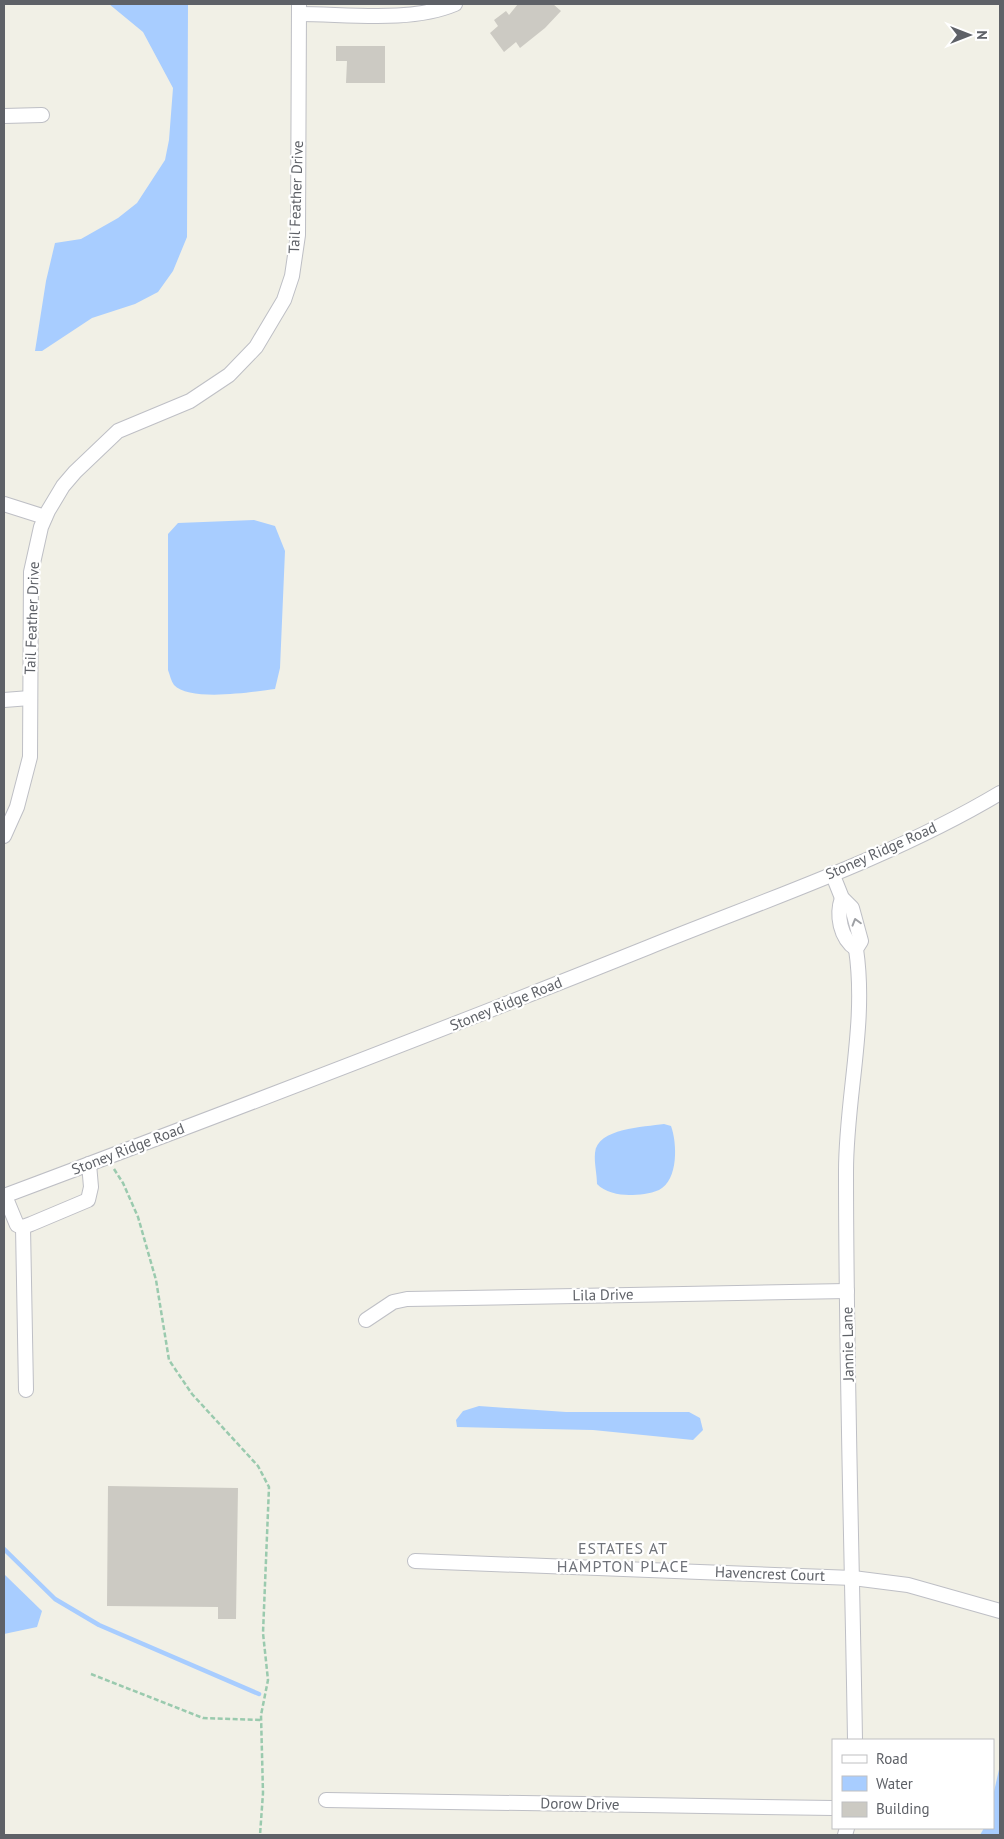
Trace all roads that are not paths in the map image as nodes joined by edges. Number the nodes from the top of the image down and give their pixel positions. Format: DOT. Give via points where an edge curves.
graph roads {
  1 [pos="455,4"];
  2 [pos="299,9"];
  3 [pos="42,115"];
  4 [pos="4,116"];
  5 [pos="4,504"];
  6 [pos="45,517"];
  7 [pos="30,698"];
  8 [pos="4,700"];
  9 [pos="1000,793"];
  10 [pos="4,836"];
  11 [pos="832,874"];
  12 [pos="89,1164"];
  13 [pos="4,1196"];
  14 [pos="23,1227"];
  15 [pos="847,1291"];
  16 [pos="366,1320"];
  17 [pos="26,1390"];
  18 [pos="415,1560"];
  19 [pos="853,1578"];
  20 [pos="1000,1611"];
  21 [pos="856,1739"];
  22 [pos="326,1800"];
  23 [pos="832,1808"];
  1 -- 2 [label="street" via="412,14"];
  2 -- 6 [label="street, Tail Feather Drive" via="298,235 292,276 279,311 256,348 229,375 200,396 132,424 105,441 63,486"];
  3 -- 4 [label="street"];
  5 -- 6 [label="street"];
  6 -- 7 [label="street, Tail Feather Drive" via="30,572"];
  7 -- 8 [label="street"];
  7 -- 10 [label="street, Tail Feather Drive" via="28,767 17,807"];
  9 -- 11 [label="street, Stoney Ridge Road" via="943,824"];
  11 -- 12 [label="street, Stoney Ridge Road" via="510,1003"];
  11 -- 15 [label="street, Jannie Lane" via="842,898 837,911 847,943 856,949 860,992 847,1139"];
  12 -- 13 [label="street, Stoney Ridge Road"];
  12 -- 14 [label="street" via="91,1187 84,1204"];
  13 -- 14 [label="street" via="18,1225"];
  14 -- 17 [label="street"];
  15 -- 16 [label="street, Lila Drive" via="407,1299 393,1302"];
  15 -- 19 [label="street, Jannie Lane"];
  18 -- 19 [label="street, Havencrest Court"];
  19 -- 20 [label="street, Havencrest Court" via="908,1585"];
  19 -- 21 [label="street, Jannie Lane"];
  22 -- 23 [label="street, Dorow Drive"];
}
